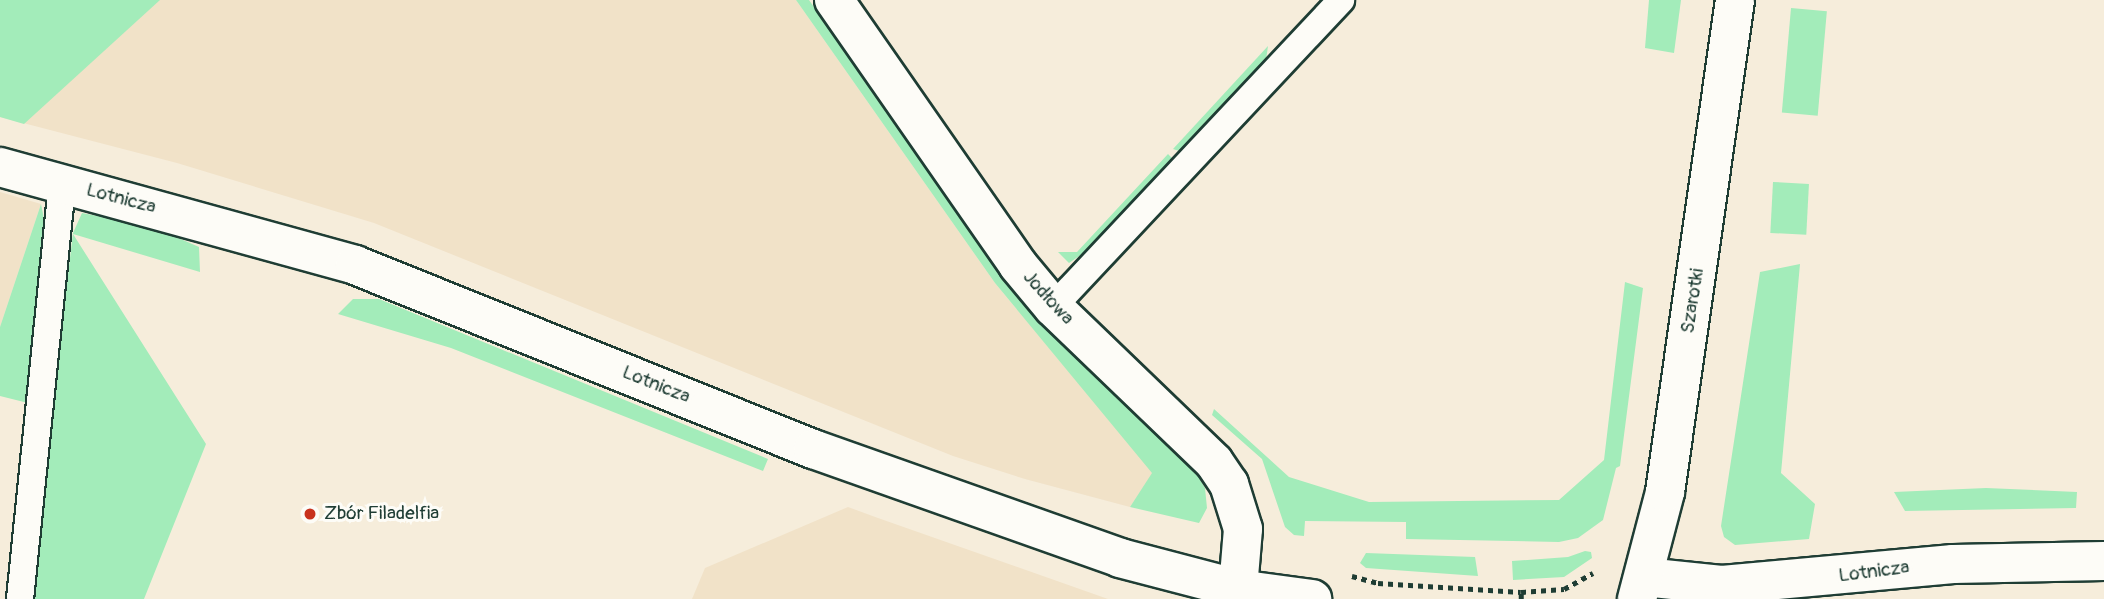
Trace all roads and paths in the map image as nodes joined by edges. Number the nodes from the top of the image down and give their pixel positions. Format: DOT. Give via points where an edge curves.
graph roads {
  1 [pos="834,0"];
  2 [pos="1341,0"];
  3 [pos="1735,0"];
  4 [pos="0,167"];
  5 [pos="62,183"];
  6 [pos="1053,307"];
  7 [pos="2104,561"];
  8 [pos="1598,569"];
  9 [pos="1340,573"];
  10 [pos="1641,588"];
  11 [pos="1238,589"];
  12 [pos="1521,592"];
  13 [pos="20,599"];
  14 [pos="1312,599"];
  15 [pos="1521,599"];
  1 -- 6 [label="street, Jodłowa" via="1018,265"];
  2 -- 6 [label="lane"];
  3 -- 10 [label="street, Szarotki" via="1665,492"];
  4 -- 5 [label="street, Lotnicza"];
  5 -- 11 [label="street, Lotnicza" via="355,265 813,449 1121,558"];
  5 -- 13 [label="lane"];
  6 -- 11 [label="street, Jodłowa" via="1214,462 1229,484 1243,529"];
  7 -- 10 [label="street, Lotnicza" via="1954,564"];
  8 -- 12 [label="path" via="1564,589"];
  9 -- 12 [label="path" via="1378,583"];
  11 -- 14 [label="street, Lotnicza"];
  12 -- 15 [label="path"];
}
